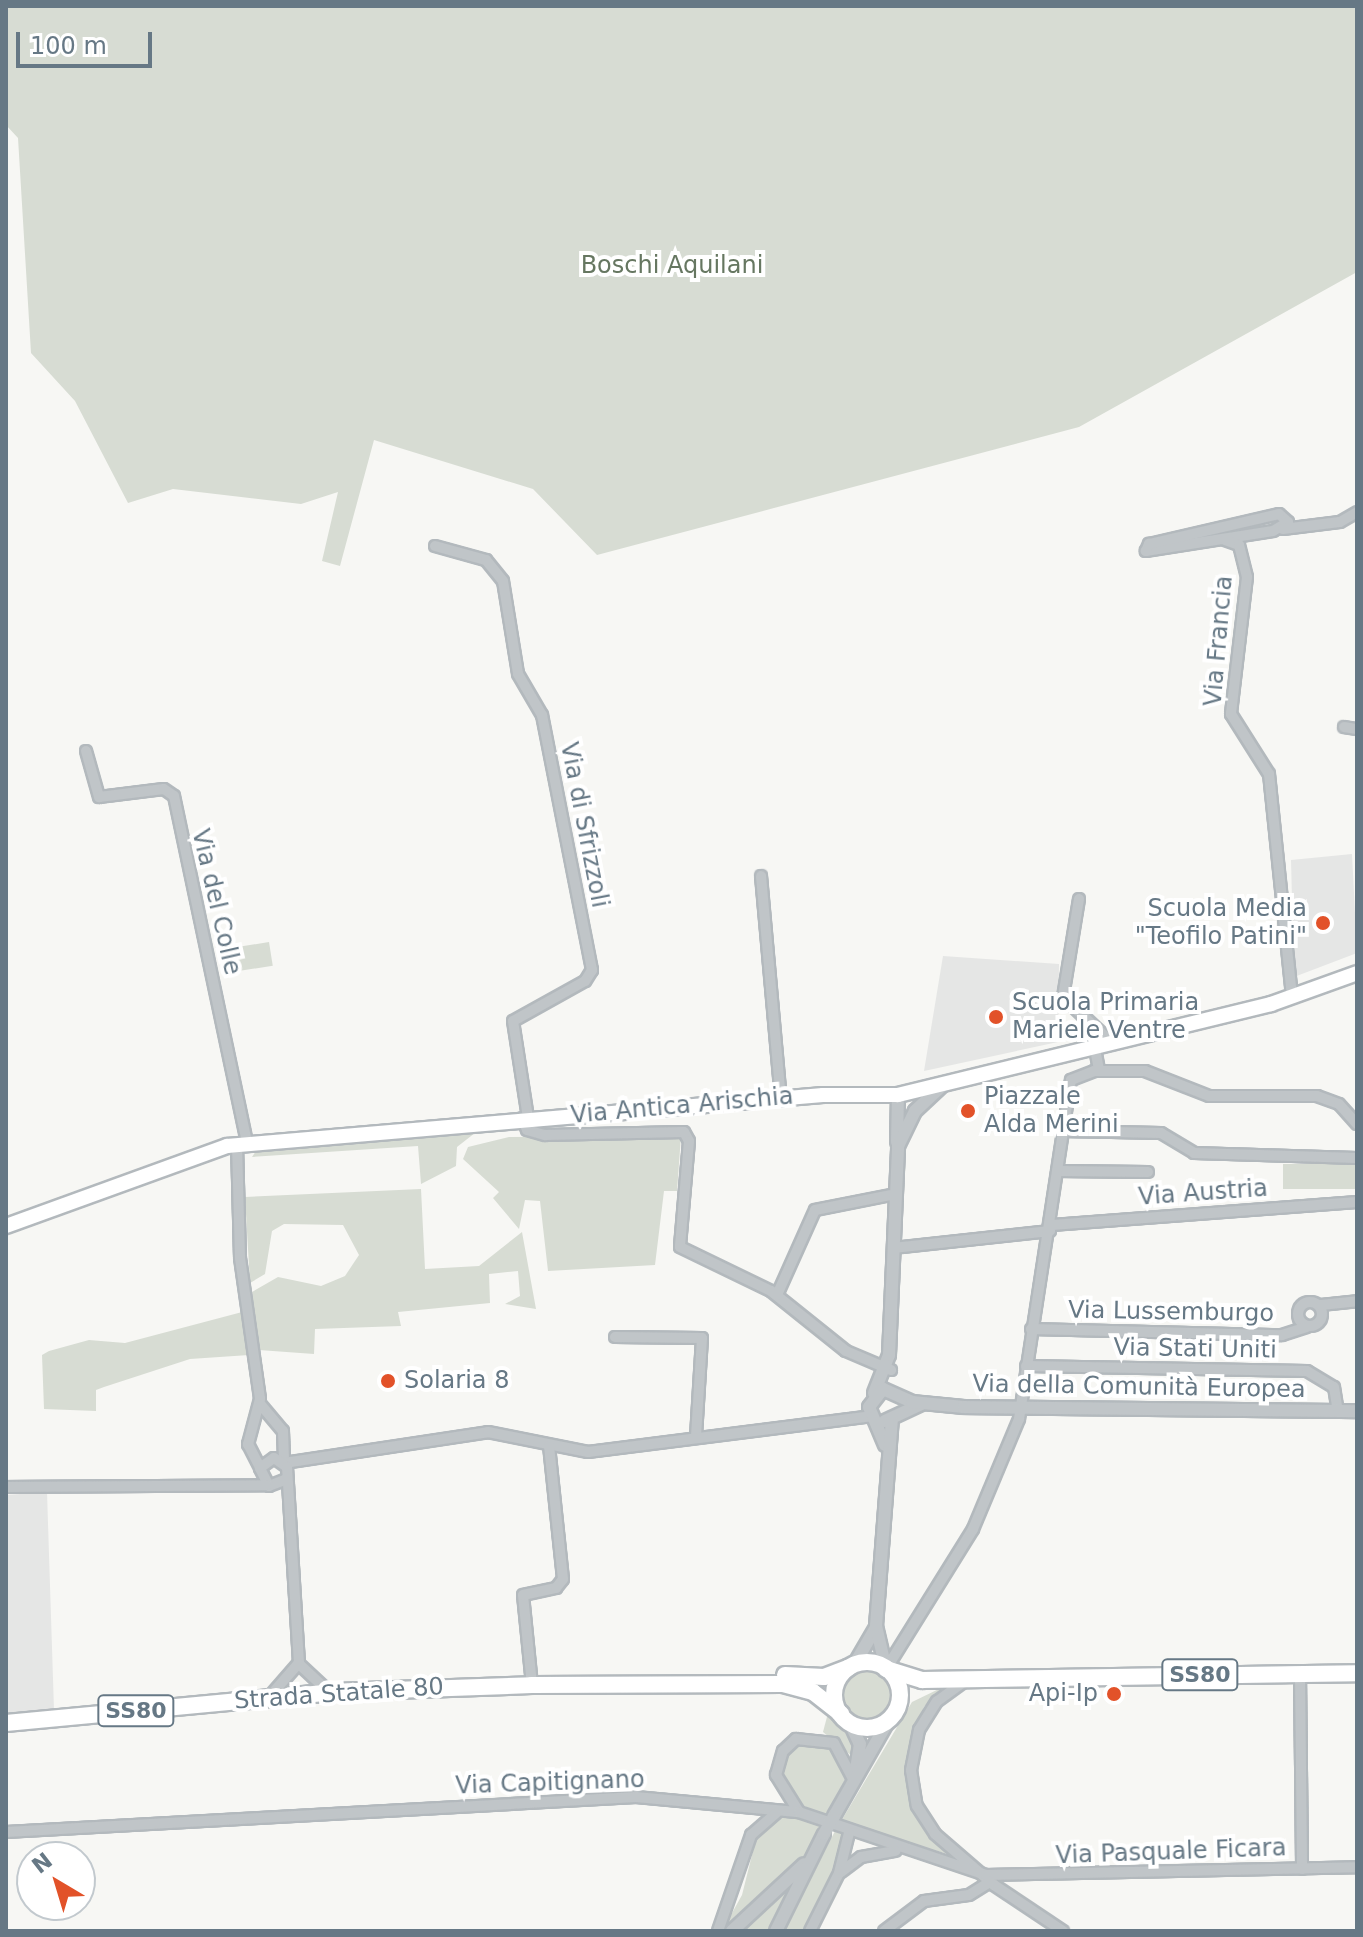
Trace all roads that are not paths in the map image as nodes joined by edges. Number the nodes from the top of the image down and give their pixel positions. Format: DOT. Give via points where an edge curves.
graph roads {
  1 [pos="1357,512"];
  2 [pos="1284,524"];
  3 [pos="1261,533"];
  4 [pos="1225,540"];
  5 [pos="435,546"];
  6 [pos="1245,562"];
  7 [pos="1344,727"];
  8 [pos="1357,729"];
  9 [pos="86,751"];
  10 [pos="761,876"];
  11 [pos="1079,899"];
  12 [pos="1357,973"];
  13 [pos="1292,998"];
  14 [pos="1113,1044"];
  15 [pos="1088,1051"];
  16 [pos="1099,1070"];
  17 [pos="1085,1073"];
  18 [pos="944,1085"];
  19 [pos="898,1095"];
  20 [pos="867,1096"];
  21 [pos="781,1098"];
  22 [pos="525,1118"];
  23 [pos="1357,1124"];
  24 [pos="899,1127"];
  25 [pos="1061,1131"];
  26 [pos="242,1143"];
  27 [pos="1357,1158"];
  28 [pos="1057,1171"];
  29 [pos="1148,1172"];
  30 [pos="896,1194"];
  31 [pos="1357,1202"];
  32 [pos="6,1226"];
  33 [pos="1051,1228"];
  34 [pos="893,1248"];
  35 [pos="777,1295"];
  36 [pos="1357,1301"];
  37 [pos="1322,1310"];
  38 [pos="1307,1327"];
  39 [pos="1031,1329"];
  40 [pos="615,1337"];
  41 [pos="1026,1366"];
  42 [pos="888,1370"];
  43 [pos="897,1395"];
  44 [pos="872,1396"];
  45 [pos="260,1399"];
  46 [pos="921,1404"];
  47 [pos="1020,1409"];
  48 [pos="1338,1411"];
  49 [pos="1357,1411"];
  50 [pos="843,1416"];
  51 [pos="874,1417"];
  52 [pos="895,1417"];
  53 [pos="255,1423"];
  54 [pos="276,1423"];
  55 [pos="696,1436"];
  56 [pos="885,1445"];
  57 [pos="549,1446"];
  58 [pos="284,1462"];
  59 [pos="317,1463"];
  60 [pos="260,1470"];
  61 [pos="287,1479"];
  62 [pos="229,1480"];
  63 [pos="268,1486"];
  64 [pos="6,1487"];
  65 [pos="286,1518"];
  66 [pos="876,1632"];
  67 [pos="903,1644"];
  68 [pos="298,1658"];
  69 [pos="853,1666"];
  70 [pos="886,1669"];
  71 [pos="1300,1673"];
  72 [pos="1357,1673"];
  73 [pos="974,1677"];
  74 [pos="937,1679"];
  75 [pos="672,1683"];
  76 [pos="532,1685"];
  77 [pos="335,1692"];
  78 [pos="267,1698"];
  79 [pos="894,1712"];
  80 [pos="845,1719"];
  81 [pos="6,1723"];
  82 [pos="851,1788"];
  83 [pos="799,1812"];
  84 [pos="776,1813"];
  85 [pos="6,1832"];
  86 [pos="849,1833"];
  87 [pos="909,1851"];
  88 [pos="956,1852"];
  89 [pos="809,1860"];
  90 [pos="953,1865"];
  91 [pos="1357,1867"];
  92 [pos="1302,1869"];
  93 [pos="839,1873"];
  94 [pos="988,1878"];
  95 [pos="813,1929"];
  96 [pos="718,1931"];
  97 [pos="732,1931"];
  98 [pos="776,1931"];
  99 [pos="884,1931"];
  100 [pos="1063,1931"];
  1 -- 2 [label="street, Via Francia" via="1308,528"];
  2 -- 3 [label="street, Via Francia"];
  2 -- 4 [label="street, Via Francia" via="1279,514 1146,549 1153,555"];
  3 -- 4 [label="street, Via Francia"];
  3 -- 6 [label="street, Via Francia"];
  4 -- 6 [label="street, Via Francia" via="1239,545"];
  5 -- 22 [label="street, Via di Sfrizzoli" via="486,560 503,581 518,674 542,715 592,970 513,1021"];
  6 -- 13 [label="street, Via Francia" via="1246,609 1230,705 1269,774"];
  7 -- 8 [label="street"];
  9 -- 26 [label="street, Via del Colle" via="90,786 99,797 164,789 174,796"];
  10 -- 21 [label="street"];
  11 -- 14 [label="street" via="1063,997"];
  12 -- 13 [label="main road, Via Antica Arischia"];
  13 -- 14 [label="main road, Via Antica Arischia"];
  14 -- 15 [label="main road, Via Antica Arischia"];
  15 -- 16 [label="street"];
  15 -- 17 [label="street"];
  15 -- 18 [label="main road, Via Antica Arischia"];
  16 -- 17 [label="street"];
  16 -- 23 [label="street" via="1156,1072 1209,1096 1325,1098"];
  17 -- 25 [label="street" via="1066,1088"];
  18 -- 19 [label="main road, Via Antica Arischia"];
  18 -- 24 [label="street"];
  19 -- 20 [label="main road, Via Antica Arischia"];
  19 -- 24 [label="street"];
  20 -- 21 [label="main road, Via Antica Arischia"];
  20 -- 24 [label="street"];
  21 -- 22 [label="main road, Via Antica Arischia"];
  22 -- 26 [label="main road, Via Antica Arischia"];
  22 -- 35 [label="street" via="527,1130 545,1135 684,1132 689,1141 680,1247"];
  24 -- 30 [label="street"];
  25 -- 27 [label="street" via="1161,1133 1194,1153"];
  25 -- 28 [label="street"];
  26 -- 32 [label="main road, Via Antica Arischia"];
  26 -- 45 [label="street" via="239,1248"];
  28 -- 29 [label="street"];
  28 -- 33 [label="street"];
  30 -- 34 [label="street"];
  30 -- 35 [label="street" via="815,1210"];
  31 -- 33 [label="street, Via Austria"];
  33 -- 34 [label="street, Via Austria"];
  33 -- 39 [label="street"];
  34 -- 42 [label="street"];
  35 -- 42 [label="street" via="824,1336"];
  36 -- 37 [label="street, Via Lussemburgo"];
  37 -- 38 [label="street, Via Lussemburgo"];
  37 -- 38 [label="street, Via Lussemburgo" via="1299,1307 1298,1320"];
  38 -- 39 [label="street, Via Lussemburgo" via="1282,1335"];
  39 -- 41 [label="street"];
  40 -- 55 [label="street" via="702,1338"];
  41 -- 47 [label="street"];
  41 -- 48 [label="street, Via Stati Uniti" via="1307,1371 1334,1387"];
  42 -- 43 [label="street"];
  42 -- 44 [label="street"];
  43 -- 44 [label="street, Via della Comunità Europea"];
  43 -- 46 [label="street, Via della Comunità Europea"];
  43 -- 52 [label="street"];
  44 -- 50 [label="street"];
  44 -- 51 [label="street"];
  45 -- 53 [label="street"];
  45 -- 54 [label="street"];
  46 -- 47 [label="street, Via della Comunità Europea"];
  46 -- 52 [label="street, Via della Comunità Europea"];
  47 -- 48 [label="street, Via della Comunità Europea"];
  47 -- 67 [label="street" via="973,1529"];
  48 -- 49 [label="street, Via della Comunità Europea"];
  50 -- 51 [label="street"];
  50 -- 55 [label="street"];
  51 -- 52 [label="street"];
  51 -- 56 [label="street"];
  52 -- 56 [label="street"];
  53 -- 54 [label="street"];
  53 -- 60 [label="street" via="248,1444"];
  54 -- 58 [label="street"];
  55 -- 57 [label="street" via="588,1452"];
  56 -- 66 [label="street"];
  57 -- 59 [label="street" via="488,1432"];
  57 -- 76 [label="street" via="563,1579 556,1588 523,1595"];
  58 -- 59 [label="street"];
  58 -- 60 [label="street" via="269,1459"];
  58 -- 61 [label="street"];
  59 -- 61 [label="street"];
  60 -- 62 [label="street"];
  60 -- 63 [label="street"];
  61 -- 63 [label="street"];
  61 -- 65 [label="street"];
  62 -- 63 [label="street"];
  62 -- 64 [label="street"];
  63 -- 65 [label="street"];
  65 -- 68 [label="street"];
  66 -- 67 [label="street" via="886,1647"];
  66 -- 69 [label="street"];
  66 -- 70 [label="street"];
  67 -- 70 [label="street"];
  68 -- 77 [label="street" via="308,1680"];
  68 -- 78 [label="street" via="295,1674"];
  69 -- 70 [label="main road, SS80"];
  69 -- 75 [label="main road, Strada Statale 80 / SS80" via="824,1677 742,1674"];
  69 -- 80 [label="main road" via="835,1687"];
  70 -- 74 [label="main road, SS80" via="909,1679"];
  70 -- 79 [label="main road" via="899,1688"];
  71 -- 72 [label="main road, SS80"];
  71 -- 73 [label="main road, SS80"];
  71 -- 92 [label="street"];
  73 -- 74 [label="main road, SS80"];
  73 -- 88 [label="street" via="929,1710 911,1759 922,1815"];
  74 -- 79 [label="main road"];
  75 -- 76 [label="main road, Strada Statale 80 / SS80"];
  75 -- 80 [label="main road, Strada Statale 80 / SS80" via="794,1686"];
  76 -- 77 [label="main road, Strada Statale 80 / SS80"];
  77 -- 78 [label="main road, Strada Statale 80 / SS80"];
  78 -- 81 [label="main road, Strada Statale 80 / SS80"];
  79 -- 80 [label="main road" via="871,1727"];
  79 -- 82 [label="street"];
  80 -- 82 [label="street" via="860,1744"];
  82 -- 83 [label="street" via="849,1760 834,1743 796,1739 783,1751 776,1775"];
  82 -- 89 [label="street, bridge"];
  83 -- 84 [label="street, Via Capitignano"];
  83 -- 86 [label="street, Via Capitignano"];
  84 -- 85 [label="street, Via Capitignano" via="609,1798"];
  84 -- 96 [label="street" via="751,1835"];
  86 -- 87 [label="street, Via Capitignano"];
  86 -- 93 [label="street"];
  87 -- 90 [label="street, Via Capitignano"];
  87 -- 93 [label="street" via="873,1853"];
  88 -- 90 [label="street"];
  88 -- 94 [label="street"];
  89 -- 97 [label="street"];
  89 -- 98 [label="street"];
  90 -- 94 [label="street, Via Capitignano"];
  91 -- 92 [label="street, Via Pasquale Ficara"];
  92 -- 94 [label="street, Via Pasquale Ficara"];
  93 -- 95 [label="street"];
  94 -- 99 [label="street" via="969,1895 924,1901"];
  94 -- 100 [label="street, Via Capitignano"];
}
